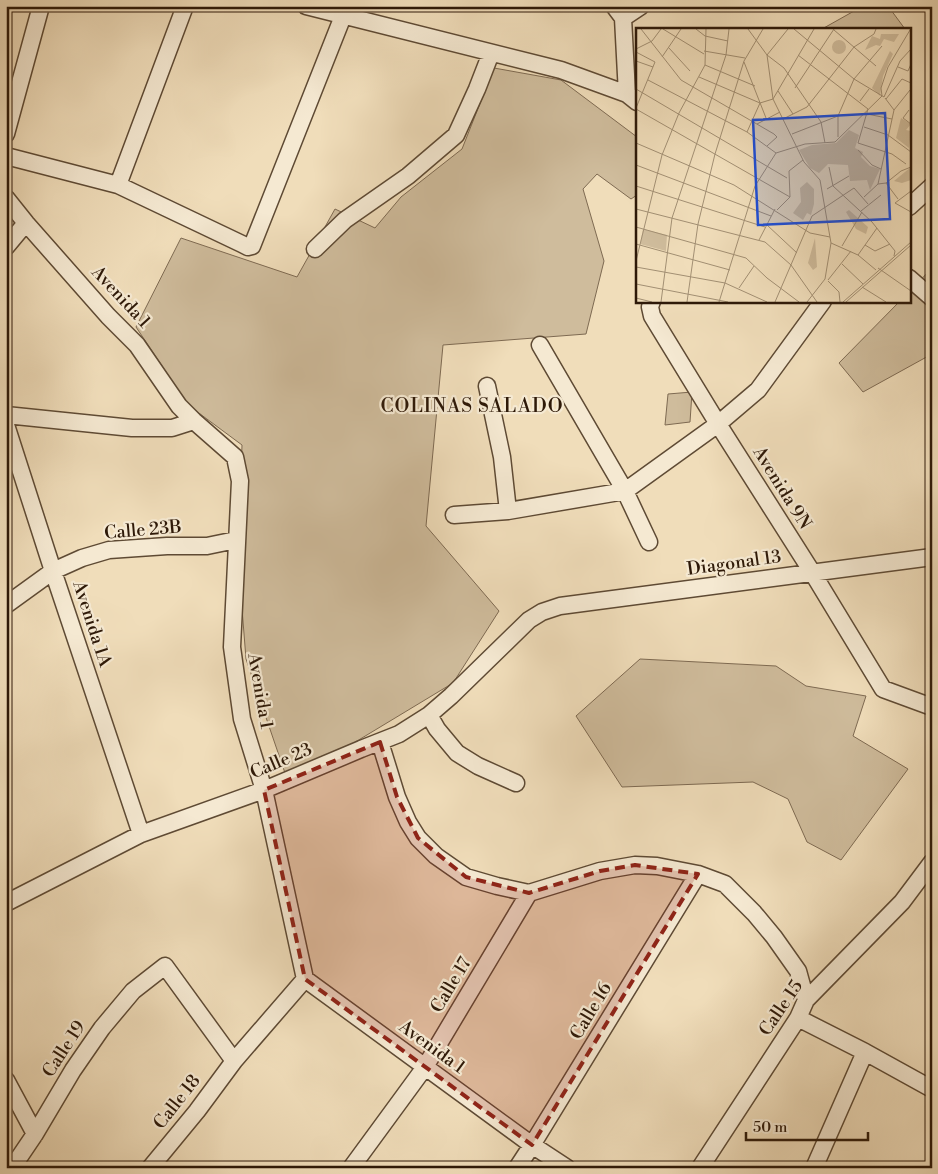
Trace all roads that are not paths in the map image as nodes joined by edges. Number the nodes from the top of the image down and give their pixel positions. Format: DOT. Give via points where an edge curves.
graph roads {
  1 [pos="41,6"];
  2 [pos="185,6"];
  3 [pos="306,6"];
  4 [pos="641,6"];
  5 [pos="345,11"];
  6 [pos="618,12"];
  7 [pos="491,53"];
  8 [pos="632,98"];
  9 [pos="6,134"];
  10 [pos="6,156"];
  11 [pos="118,185"];
  12 [pos="932,186"];
  13 [pos="6,198"];
  14 [pos="910,205"];
  15 [pos="26,223"];
  16 [pos="6,247"];
  17 [pos="315,249"];
  18 [pos="910,279"];
  19 [pos="932,298"];
  20 [pos="822,302"];
  21 [pos="651,304"];
  22 [pos="540,345"];
  23 [pos="487,386"];
  24 [pos="6,415"];
  25 [pos="194,421"];
  26 [pos="718,424"];
  27 [pos="6,425"];
  28 [pos="625,491"];
  29 [pos="508,510"];
  30 [pos="454,515"];
  31 [pos="236,540"];
  32 [pos="649,542"];
  33 [pos="932,557"];
  34 [pos="53,571"];
  35 [pos="812,572"];
  36 [pos="6,605"];
  37 [pos="542,612"];
  38 [pos="932,707"];
  39 [pos="429,715"];
  40 [pos="380,742"];
  41 [pos="516,783"];
  42 [pos="264,790"];
  43 [pos="141,834"];
  44 [pos="932,862"];
  45 [pos="698,874"];
  46 [pos="529,893"];
  47 [pos="6,903"];
  48 [pos="305,980"];
  49 [pos="806,1000"];
  50 [pos="798,1018"];
  51 [pos="865,1052"];
  52 [pos="234,1061"];
  53 [pos="425,1067"];
  54 [pos="6,1080"];
  55 [pos="932,1089"];
  56 [pos="35,1134"];
  57 [pos="532,1145"];
  58 [pos="12,1168"];
  59 [pos="150,1168"];
  60 [pos="351,1168"];
  61 [pos="517,1168"];
  62 [pos="567,1168"];
  63 [pos="700,1168"];
  64 [pos="814,1168"];
  1 -- 9 [label="street"];
  2 -- 11 [label="street"];
  3 -- 5 [label="street"];
  4 -- 6 [label="street"];
  5 -- 7 [label="street"];
  5 -- 11 [label="street" via="252,246 248,247"];
  6 -- 8 [label="street"];
  7 -- 8 [label="street" via="561,70"];
  7 -- 17 [label="street" via="456,135 408,176 346,220"];
  10 -- 11 [label="street"];
  12 -- 14 [label="street"];
  13 -- 15 [label="street, Avenida 1"];
  15 -- 16 [label="street"];
  15 -- 25 [label="street, Avenida 1" via="137,345 179,406"];
  18 -- 19 [label="street"];
  20 -- 26 [label="street" via="758,390"];
  21 -- 26 [label="street, Avenida 9N" via="652,316"];
  22 -- 28 [label="street"];
  23 -- 29 [label="street" via="502,457"];
  24 -- 25 [label="street" via="132,428 172,428"];
  25 -- 31 [label="street, Avenida 1" via="235,457 240,481"];
  26 -- 28 [label="street"];
  26 -- 35 [label="street, Avenida 9N"];
  27 -- 34 [label="street, Avenida 1A"];
  28 -- 29 [label="street"];
  28 -- 32 [label="street"];
  29 -- 30 [label="street"];
  31 -- 34 [label="street, Calle 23B" via="207,546 109,550"];
  31 -- 42 [label="street, Avenida 1" via="232,647 242,719"];
  33 -- 35 [label="street, Diagonal 13"];
  34 -- 36 [label="street, Calle 23B"];
  34 -- 43 [label="street, Avenida 1A"];
  35 -- 37 [label="street, Diagonal 13" via="560,606"];
  35 -- 38 [label="street, Avenida 9N" via="882,689"];
  37 -- 39 [label="street, Calle 23" via="529,620"];
  39 -- 40 [label="street, Calle 23"];
  39 -- 41 [label="street" via="457,753"];
  40 -- 42 [label="street, Calle 23"];
  40 -- 46 [label="street" via="397,797 418,838 436,856 466,877"];
  42 -- 43 [label="street, Calle 23"];
  42 -- 48 [label="street, Avenida 1"];
  43 -- 47 [label="street, Calle 23"];
  44 -- 49 [label="street, Calle 15" via="902,902"];
  45 -- 46 [label="street" via="635,865 600,871"];
  45 -- 49 [label="street" via="725,884 754,913 798,971"];
  45 -- 57 [label="street, Calle 16"];
  46 -- 53 [label="street, Calle 17"];
  48 -- 52 [label="street, Calle 18"];
  48 -- 53 [label="street, Avenida 1"];
  49 -- 50 [label="street, Calle 15"];
  50 -- 51 [label="street"];
  50 -- 63 [label="street, Calle 15"];
  51 -- 55 [label="street"];
  51 -- 64 [label="street"];
  52 -- 56 [label="street, Calle 19" via="165,966 133,991 102,1028"];
  52 -- 59 [label="street, Calle 18"];
  53 -- 57 [label="street, Avenida 1"];
  53 -- 60 [label="street, Calle 17"];
  54 -- 56 [label="street"];
  56 -- 58 [label="street, Calle 19"];
  57 -- 61 [label="street, Calle 16"];
  57 -- 62 [label="street, Avenida 1"];
}
